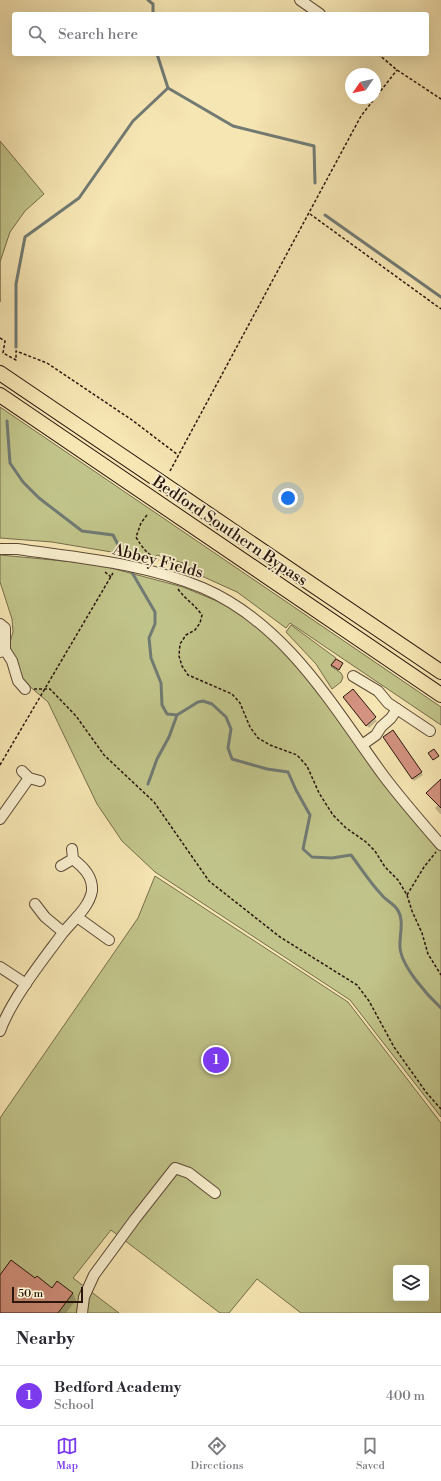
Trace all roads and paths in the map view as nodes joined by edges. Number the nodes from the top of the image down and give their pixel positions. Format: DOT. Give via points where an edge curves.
graph roads {
  1 [pos="300,0"];
  2 [pos="317,12"];
  3 [pos="380,56"];
  4 [pos="398,70"];
  5 [pos="441,99"];
  6 [pos="310,214"];
  7 [pos="441,309"];
  8 [pos="0,338"];
  9 [pos="0,373"];
  10 [pos="0,395"];
  11 [pos="178,455"];
  12 [pos="170,471"];
  13 [pos="147,515"];
  14 [pos="0,549"];
  15 [pos="118,573"];
  16 [pos="175,582"];
  17 [pos="3,626"];
  18 [pos="3,651"];
  19 [pos="441,672"];
  20 [pos="353,676"];
  21 [pos="25,689"];
  22 [pos="45,689"];
  23 [pos="441,695"];
  24 [pos="397,709"];
  25 [pos="430,731"];
  26 [pos="362,745"];
  27 [pos="0,765"];
  28 [pos="40,781"];
  29 [pos="0,799"];
  30 [pos="9,805"];
  31 [pos="0,819"];
  32 [pos="439,848"];
  33 [pos="61,866"];
  34 [pos="407,895"];
  35 [pos="35,904"];
  36 [pos="77,917"];
  37 [pos="63,932"];
  38 [pos="108,940"];
  39 [pos="0,967"];
  40 [pos="441,975"];
  41 [pos="26,984"];
  42 [pos="0,1031"];
  43 [pos="441,1109"];
  44 [pos="215,1193"];
  45 [pos="82,1313"];
  1 -- 2 [label="street"];
  3 -- 4 [label="path"];
  4 -- 5 [label="path"];
  4 -- 6 [label="path" via="361,116"];
  6 -- 7 [label="path"];
  6 -- 11 [label="path"];
  8 -- 11 [label="path" via="5,341 3,353 16,360 16,351 47,363 132,420"];
  9 -- 19 [label="highway, Bedford Southern Bypass"];
  10 -- 23 [label="highway, Bedford Southern Bypass"];
  11 -- 12 [label="path"];
  13 -- 16 [label="path" via="136,537 154,559 177,566"];
  14 -- 16 [label="street, Abbey Fields" via="17,549 131,566"];
  15 -- 22 [label="path" via="113,572"];
  16 -- 26 [label="street, Abbey Fields" via="203,588 230,602 279,640 300,662"];
  16 -- 34 [label="path" via="184,597 197,607 202,615 195,630 186,635 180,644 178,656 188,675 232,694 240,703 250,727 258,738 297,755 307,766 319,793 333,815 375,851"];
  17 -- 18 [label="street"];
  18 -- 21 [label="street" via="12,661 18,682"];
  20 -- 24 [label="street" via="378,691 388,704"];
  22 -- 27 [label="path"];
  22 -- 43 [label="path" via="50,689 64,702 104,755 154,802 209,881 280,937 357,986 369,1001 394,1048"];
  24 -- 25 [label="street"];
  24 -- 26 [label="street" via="376,735"];
  26 -- 32 [label="street, Abbey Fields"];
  28 -- 30 [label="street" via="26,774"];
  29 -- 30 [label="street"];
  30 -- 31 [label="street"];
  32 -- 34 [label="path"];
  33 -- 36 [label="street" via="72,854 91,879 92,891 88,902"];
  34 -- 40 [label="path" via="428,954"];
  35 -- 37 [label="street" via="44,917"];
  36 -- 37 [label="street"];
  36 -- 38 [label="street"];
  37 -- 41 [label="street"];
  39 -- 41 [label="street"];
  41 -- 42 [label="street" via="5,1017"];
  44 -- 45 [label="street" via="189,1173 175,1168 94,1275 84,1297"];
}
